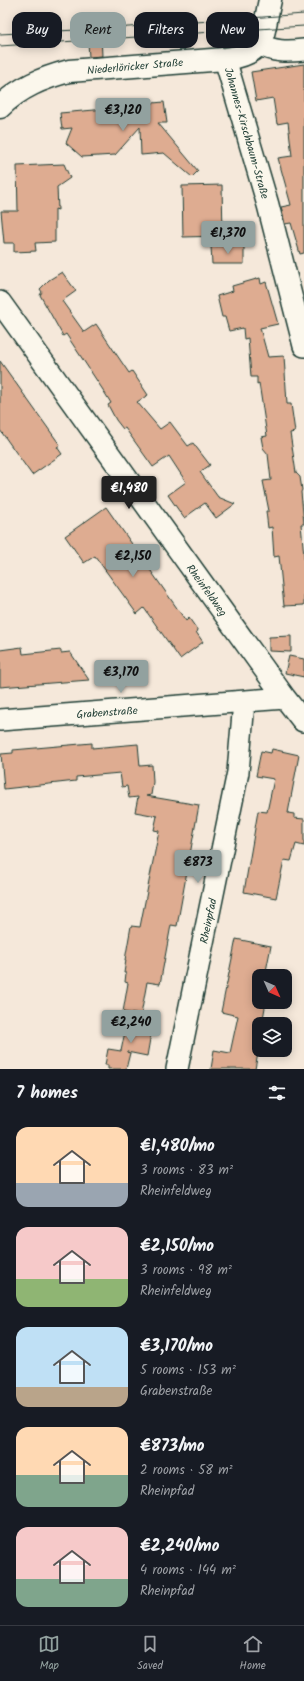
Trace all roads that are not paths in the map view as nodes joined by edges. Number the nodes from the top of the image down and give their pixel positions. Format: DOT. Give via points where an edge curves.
graph roads {
  1 [pos="270,0"];
  2 [pos="262,36"];
  3 [pos="304,50"];
  4 [pos="225,59"];
  5 [pos="0,106"];
  6 [pos="0,302"];
  7 [pos="304,346"];
  8 [pos="285,698"];
  9 [pos="244,702"];
  10 [pos="0,720"];
  11 [pos="303,721"];
  12 [pos="177,1069"];
  1 -- 2 [label="main road"];
  2 -- 3 [label="street" via="274,51"];
  2 -- 4 [label="main road, Niederlöricker Straße" via="253,51"];
  4 -- 5 [label="main road, Niederlöricker Straße" via="69,71 25,87"];
  4 -- 7 [label="street, Johannes-Kirschbaum-Straße" via="268,205"];
  6 -- 8 [label="street, Rheinfeldweg"];
  8 -- 9 [label="street, Grabenstraße"];
  8 -- 11 [label="street, Rheinfeldweg"];
  9 -- 10 [label="street, Grabenstraße"];
  9 -- 12 [label="street, Rheinpfad" via="238,772"];
}
